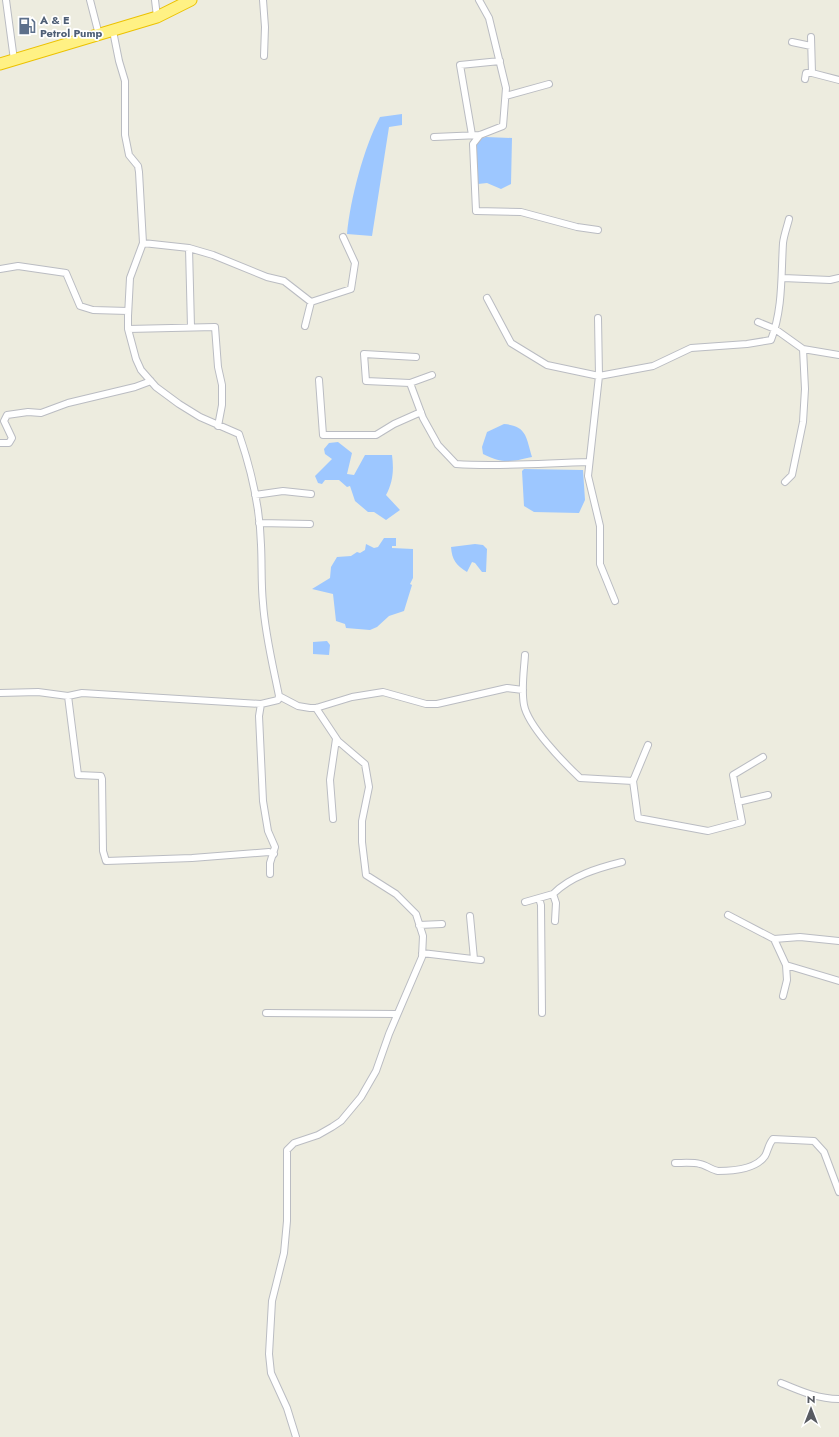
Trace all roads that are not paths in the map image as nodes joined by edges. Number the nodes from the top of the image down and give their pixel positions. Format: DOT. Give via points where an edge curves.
graph roads {
  1 [pos="6,0"];
  2 [pos="90,0"];
  3 [pos="155,0"];
  4 [pos="190,0"];
  5 [pos="262,0"];
  6 [pos="479,0"];
  7 [pos="157,17"];
  8 [pos="113,31"];
  9 [pos="100,35"];
  10 [pos="811,37"];
  11 [pos="792,42"];
  12 [pos="811,46"];
  13 [pos="264,56"];
  14 [pos="14,60"];
  15 [pos="500,61"];
  16 [pos="0,64"];
  17 [pos="812,73"];
  18 [pos="805,79"];
  19 [pos="839,80"];
  20 [pos="549,84"];
  21 [pos="506,96"];
  22 [pos="472,135"];
  23 [pos="480,135"];
  24 [pos="434,137"];
  25 [pos="789,219"];
  26 [pos="598,230"];
  27 [pos="343,237"];
  28 [pos="143,244"];
  29 [pos="189,248"];
  30 [pos="0,269"];
  31 [pos="783,278"];
  32 [pos="839,278"];
  33 [pos="487,298"];
  34 [pos="311,302"];
  35 [pos="128,311"];
  36 [pos="598,318"];
  37 [pos="758,322"];
  38 [pos="305,326"];
  39 [pos="191,327"];
  40 [pos="128,329"];
  41 [pos="775,329"];
  42 [pos="803,348"];
  43 [pos="839,355"];
  44 [pos="416,357"];
  45 [pos="432,375"];
  46 [pos="599,376"];
  47 [pos="319,380"];
  48 [pos="151,381"];
  49 [pos="410,383"];
  50 [pos="421,412"];
  51 [pos="218,426"];
  52 [pos="0,443"];
  53 [pos="589,462"];
  54 [pos="785,482"];
  55 [pos="312,494"];
  56 [pos="255,495"];
  57 [pos="259,524"];
  58 [pos="310,524"];
  59 [pos="615,601"];
  60 [pos="525,655"];
  61 [pos="523,690"];
  62 [pos="0,693"];
  63 [pos="68,696"];
  64 [pos="279,696"];
  65 [pos="261,704"];
  66 [pos="316,708"];
  67 [pos="336,739"];
  68 [pos="648,745"];
  69 [pos="763,757"];
  70 [pos="633,781"];
  71 [pos="768,795"];
  72 [pos="738,802"];
  73 [pos="333,819"];
  74 [pos="274,854"];
  75 [pos="622,862"];
  76 [pos="270,874"];
  77 [pos="553,894"];
  78 [pos="539,898"];
  79 [pos="525,902"];
  80 [pos="728,915"];
  81 [pos="470,916"];
  82 [pos="555,921"];
  83 [pos="442,924"];
  84 [pos="419,925"];
  85 [pos="774,939"];
  86 [pos="839,941"];
  87 [pos="422,953"];
  88 [pos="474,960"];
  89 [pos="481,960"];
  90 [pos="786,965"];
  91 [pos="839,981"];
  92 [pos="783,996"];
  93 [pos="266,1013"];
  94 [pos="542,1013"];
  95 [pos="397,1014"];
  96 [pos="675,1163"];
  97 [pos="839,1192"];
  98 [pos="781,1384"];
  99 [pos="839,1399"];
  100 [pos="296,1437"];
  1 -- 14 [label="street"];
  2 -- 9 [label="street"];
  3 -- 7 [label="street"];
  4 -- 7 [label="highway"];
  5 -- 13 [label="street" via="265,27"];
  6 -- 15 [label="street" via="489,18"];
  7 -- 8 [label="highway"];
  8 -- 9 [label="highway"];
  8 -- 28 [label="street" via="125,81 124,136 129,155 138,166 139,172"];
  9 -- 14 [label="highway"];
  10 -- 12 [label="street"];
  11 -- 12 [label="street"];
  12 -- 17 [label="street"];
  14 -- 16 [label="highway"];
  15 -- 21 [label="street"];
  15 -- 22 [label="street" via="460,65"];
  17 -- 18 [label="street" via="806,73"];
  17 -- 19 [label="street"];
  20 -- 21 [label="street"];
  21 -- 23 [label="street" via="503,126"];
  22 -- 23 [label="street"];
  22 -- 24 [label="street"];
  23 -- 26 [label="street" via="473,144 476,211 521,212 577,228"];
  25 -- 31 [label="street" via="783,242"];
  27 -- 34 [label="street" via="355,263 351,289"];
  28 -- 29 [label="street"];
  28 -- 35 [label="street" via="130,278"];
  29 -- 34 [label="street" via="241,265 266,277 284,281"];
  29 -- 39 [label="street"];
  30 -- 35 [label="street" via="18,266 66,273 80,306 93,310"];
  31 -- 32 [label="street"];
  31 -- 41 [label="street"];
  33 -- 46 [label="street" via="511,343 547,365"];
  34 -- 38 [label="street"];
  35 -- 40 [label="street"];
  36 -- 46 [label="street"];
  37 -- 41 [label="street"];
  39 -- 40 [label="street"];
  39 -- 51 [label="street" via="216,327 218,367 222,385"];
  40 -- 48 [label="street" via="136,359 141,370"];
  41 -- 42 [label="street"];
  41 -- 46 [label="street" via="771,340 691,348 654,366"];
  42 -- 43 [label="street"];
  42 -- 54 [label="street" via="803,422 792,475"];
  44 -- 49 [label="street" via="364,354 366,381"];
  45 -- 49 [label="street"];
  46 -- 53 [label="street"];
  47 -- 50 [label="street" via="323,435 376,435"];
  48 -- 51 [label="street" via="179,404"];
  48 -- 52 [label="street" via="68,403 41,413 7,415 4,421 12,438 9,443"];
  49 -- 50 [label="street"];
  50 -- 53 [label="street" via="438,445 456,464 486,466"];
  51 -- 56 [label="street" via="239,434"];
  53 -- 59 [label="street" via="588,476 600,526 600,564"];
  55 -- 56 [label="street" via="283,491"];
  56 -- 57 [label="street"];
  57 -- 58 [label="street"];
  57 -- 64 [label="street" via="263,604"];
  60 -- 61 [label="street"];
  61 -- 66 [label="street" via="507,688 436,704 426,704 383,692 352,697"];
  61 -- 70 [label="street" via="526,715 560,759 580,778"];
  62 -- 63 [label="street" via="38,692"];
  63 -- 65 [label="street" via="82,693"];
  63 -- 74 [label="street" via="78,775 97,775 102,779 103,852 106,861 269,852"];
  64 -- 65 [label="street" via="278,700"];
  64 -- 66 [label="street" via="298,706"];
  65 -- 74 [label="street" via="259,716 263,801 268,831 275,847"];
  66 -- 67 [label="street"];
  67 -- 73 [label="street" via="330,780"];
  67 -- 84 [label="street" via="365,764 369,788 362,821 366,875 396,894 416,914"];
  68 -- 70 [label="street"];
  69 -- 72 [label="street" via="733,775"];
  70 -- 72 [label="street" via="638,818 708,831 742,822"];
  71 -- 72 [label="street"];
  74 -- 76 [label="street" via="270,863"];
  75 -- 77 [label="street" via="600,868 563,884"];
  77 -- 78 [label="street"];
  77 -- 82 [label="street" via="556,903"];
  78 -- 79 [label="street"];
  78 -- 94 [label="street"];
  80 -- 85 [label="street"];
  81 -- 88 [label="street"];
  83 -- 84 [label="street"];
  84 -- 87 [label="street" via="423,936"];
  85 -- 86 [label="street" via="800,937"];
  85 -- 90 [label="street"];
  87 -- 88 [label="street"];
  87 -- 95 [label="street"];
  88 -- 89 [label="street"];
  90 -- 91 [label="street"];
  90 -- 92 [label="street" via="787,980"];
  93 -- 95 [label="street"];
  95 -- 100 [label="street" via="376,1071 352,1108 332,1127 294,1143 287,1150 287,1221 284,1253 272,1301 269,1354 271,1373 287,1408"];
  96 -- 97 [label="street" via="700,1164 716,1171 734,1169 751,1166 761,1160 773,1139 814,1142 824,1152"];
  98 -- 99 [label="street" via="828,1399"];
}
